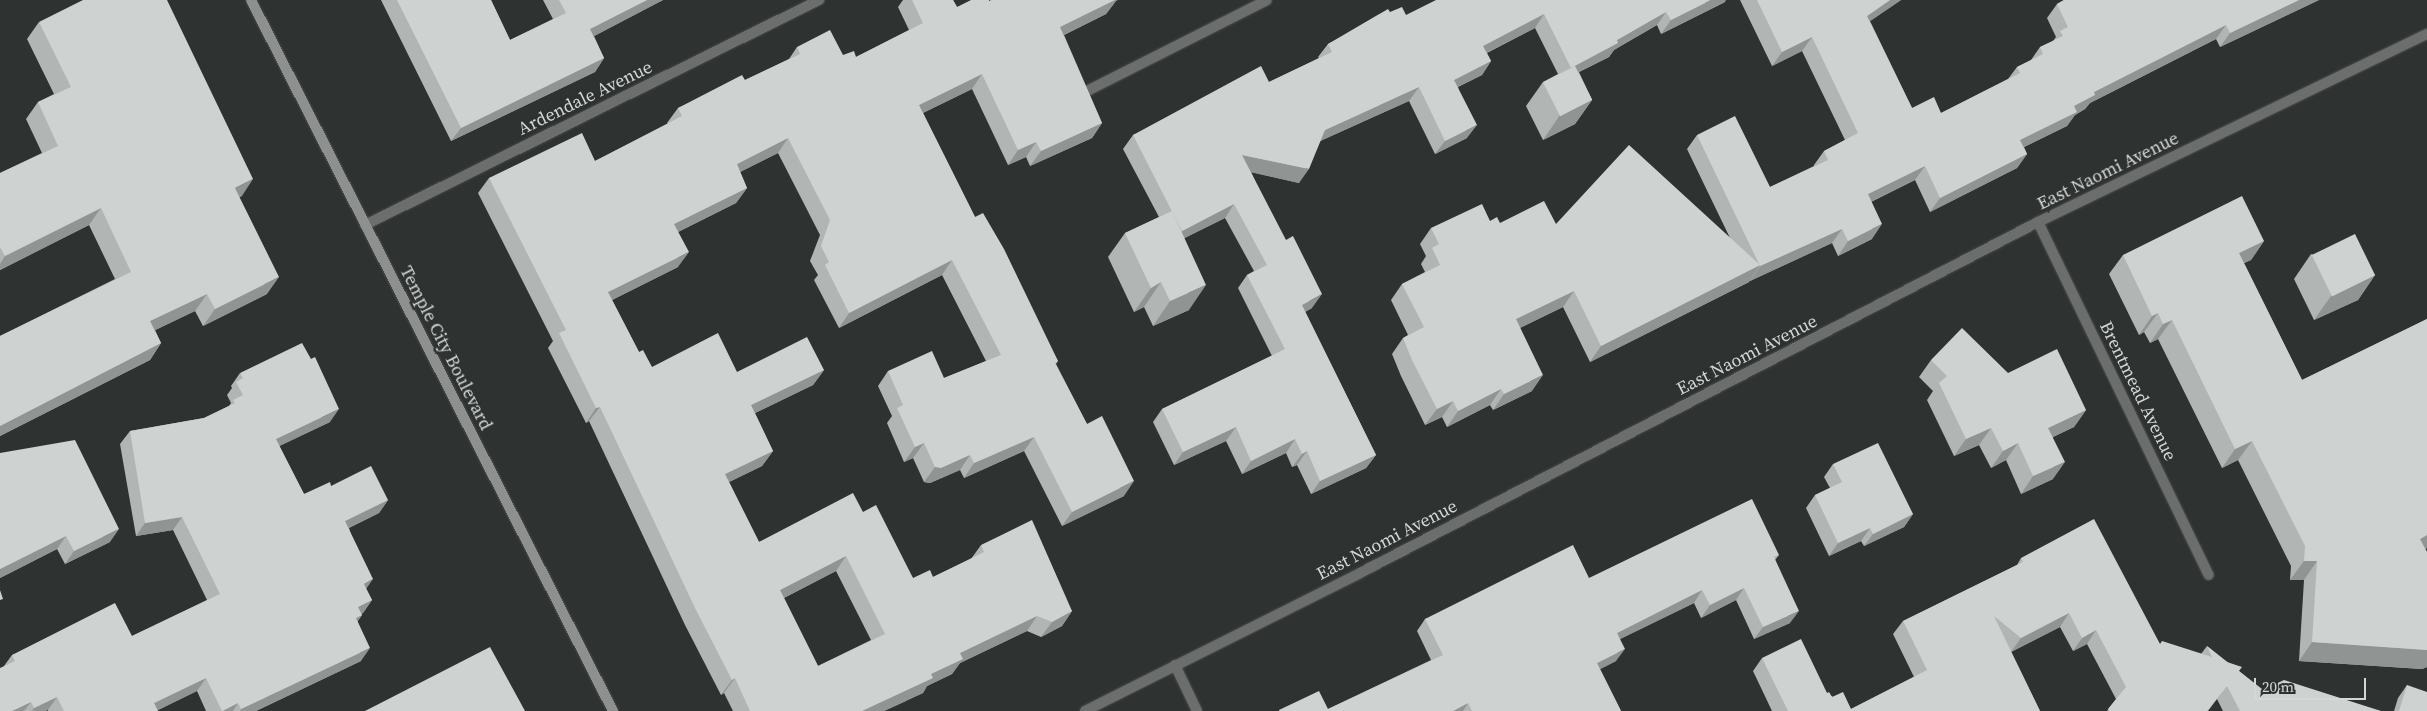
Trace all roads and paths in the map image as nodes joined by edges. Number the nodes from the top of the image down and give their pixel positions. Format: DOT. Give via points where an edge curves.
graph roads {
  1 [pos="251,0"];
  2 [pos="819,0"];
  3 [pos="1267,0"];
  4 [pos="2427,34"];
  5 [pos="1089,90"];
  6 [pos="2038,222"];
  7 [pos="365,225"];
  8 [pos="2209,575"];
  9 [pos="1175,665"];
  10 [pos="613,711"];
  11 [pos="1085,711"];
  12 [pos="1198,711"];
  1 -- 7 [label="main road, Temple City Boulevard"];
  2 -- 7 [label="street, Ardendale Avenue"];
  3 -- 5 [label="street"];
  4 -- 6 [label="street, East Naomi Avenue"];
  6 -- 8 [label="street, Brentmead Avenue"];
  6 -- 9 [label="street, East Naomi Avenue" via="1360,573"];
  7 -- 10 [label="main road, Temple City Boulevard"];
  9 -- 11 [label="street, East Naomi Avenue"];
  9 -- 12 [label="street"];
}
